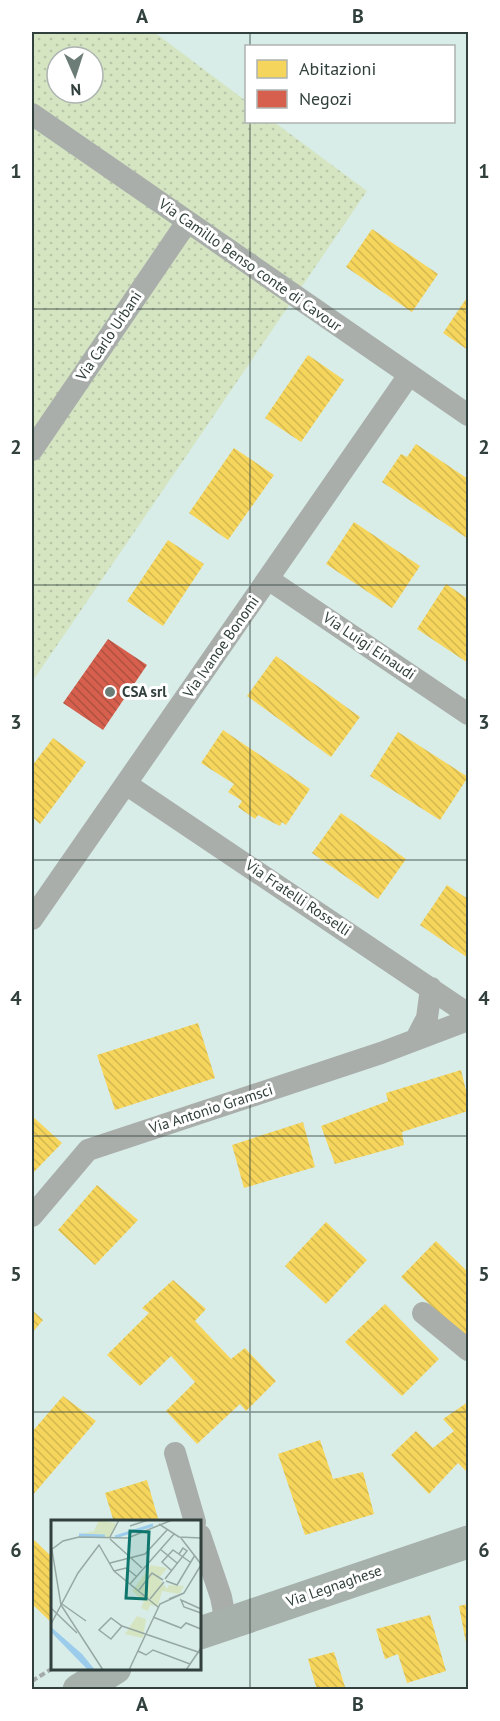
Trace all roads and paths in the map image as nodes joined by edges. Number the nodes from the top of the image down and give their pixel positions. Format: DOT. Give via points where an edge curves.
graph roads {
  1 [pos="32,114"];
  2 [pos="187,222"];
  3 [pos="409,375"];
  4 [pos="468,415"];
  5 [pos="32,450"];
  6 [pos="268,579"];
  7 [pos="468,714"];
  8 [pos="126,784"];
  9 [pos="32,919"];
  10 [pos="431,988"];
  11 [pos="468,1014"];
  12 [pos="468,1020"];
  13 [pos="416,1039"];
  14 [pos="32,1215"];
  15 [pos="423,1313"];
  16 [pos="468,1350"];
  17 [pos="175,1453"];
  18 [pos="195,1520"];
  19 [pos="201,1538"];
  20 [pos="468,1542"];
  21 [pos="213,1628"];
  22 [pos="51,1669"];
  23 [pos="112,1670"];
  24 [pos="32,1681"];
  25 [pos="79,1689"];
  1 -- 2 [label="street, Via Camillo Benso conte di Cavour"];
  2 -- 3 [label="street, Via Camillo Benso conte di Cavour"];
  2 -- 5 [label="street, Via Carlo Urbani"];
  3 -- 4 [label="street, Via Camillo Benso conte di Cavour"];
  3 -- 6 [label="street, Via Ivanoe Bonomi"];
  6 -- 7 [label="street, Via Luigi Einaudi"];
  6 -- 8 [label="street, Via Ivanoe Bonomi"];
  8 -- 9 [label="street, Via Ivanoe Bonomi"];
  8 -- 10 [label="street, Via Fratelli Rosselli"];
  10 -- 11 [label="street, Via Fratelli Rosselli"];
  10 -- 13 [label="street" via="427,1017"];
  12 -- 13 [label="street, Via Antonio Gramsci"];
  13 -- 14 [label="street, Via Antonio Gramsci" via="88,1150"];
  15 -- 16 [label="street"];
  17 -- 18 [label="street"];
  19 -- 21 [label="street" via="221,1597"];
  20 -- 21 [label="main road, Via Legnaghese"];
  22 -- 24 [label="path"];
  23 -- 25 [label="main road"];
}
